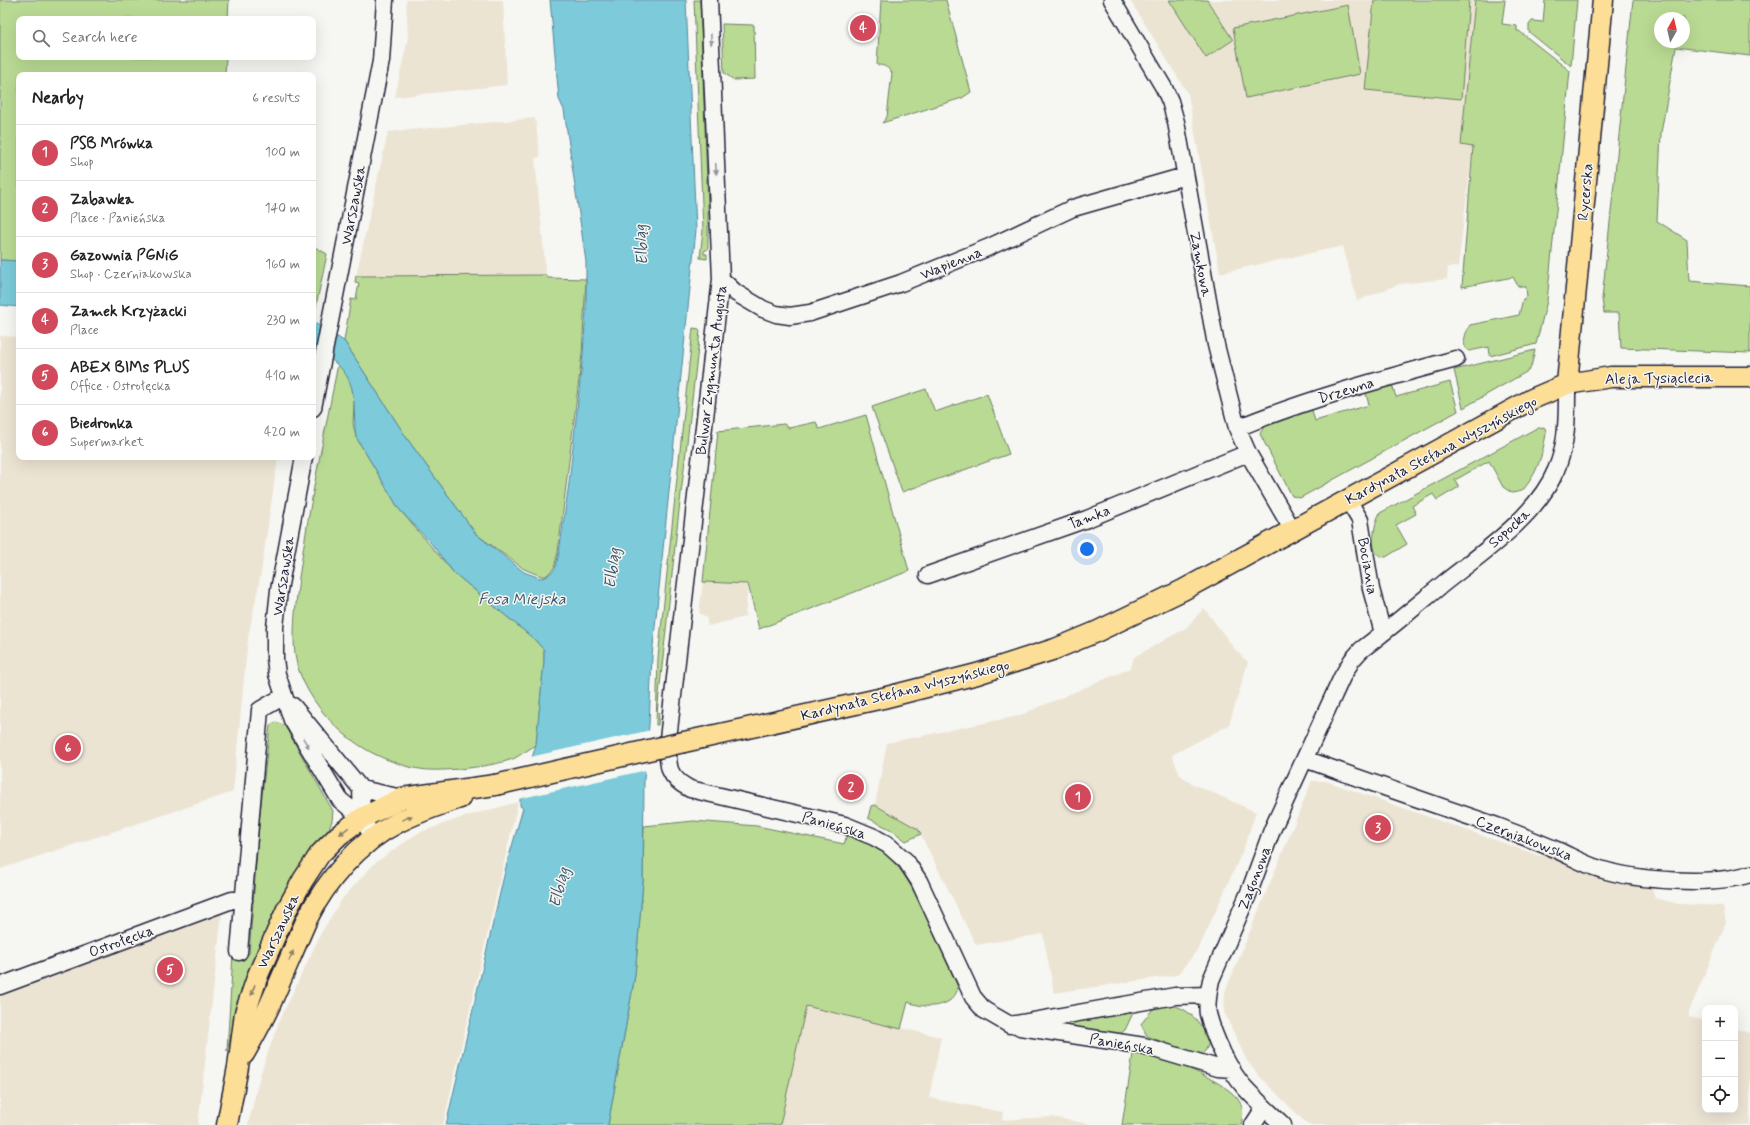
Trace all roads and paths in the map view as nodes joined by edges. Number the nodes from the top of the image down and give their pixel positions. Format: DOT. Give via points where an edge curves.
graph roads {
  1 [pos="385,0"];
  2 [pos="709,0"];
  3 [pos="1112,0"];
  4 [pos="1603,0"];
  5 [pos="1185,176"];
  6 [pos="721,279"];
  7 [pos="1456,358"];
  8 [pos="1750,377"];
  9 [pos="1567,384"];
  10 [pos="316,393"];
  11 [pos="1237,428"];
  12 [pos="1248,453"];
  13 [pos="303,460"];
  14 [pos="1348,500"];
  15 [pos="1292,529"];
  16 [pos="928,575"];
  17 [pos="1383,633"];
  18 [pos="284,696"];
  19 [pos="676,741"];
  20 [pos="1305,759"];
  21 [pos="495,785"];
  22 [pos="361,789"];
  23 [pos="402,798"];
  24 [pos="362,818"];
  25 [pos="373,838"];
  26 [pos="1750,874"];
  27 [pos="244,900"];
  28 [pos="239,952"];
  29 [pos="0,986"];
  30 [pos="1208,995"];
  31 [pos="1010,1025"];
  32 [pos="238,1067"];
  33 [pos="1232,1070"];
  34 [pos="1264,1108"];
  35 [pos="227,1125"];
  36 [pos="1253,1125"];
  37 [pos="1283,1125"];
  1 -- 10 [label="street, Warszawska" via="381,61"];
  2 -- 6 [label="street, Bulwar Zygmunta Augusta, one-way"];
  3 -- 5 [label="street, Zamkowa" via="1170,101"];
  4 -- 9 [label="main road, Rycerska"];
  5 -- 6 [label="street, Wapienna" via="1073,208 987,248 901,283 810,313 790,316 776,314 736,293"];
  5 -- 11 [label="street, Zamkowa" via="1216,345"];
  6 -- 19 [label="street, Bulwar Zygmunta Augusta"];
  7 -- 11 [label="street, Drzewna" via="1328,395"];
  8 -- 9 [label="main road, Aleja Tysiąclecia" via="1611,378"];
  9 -- 14 [label="main road, Kardynała Stefana Wyszyńskiego" via="1532,400"];
  9 -- 17 [label="street, Sopocka" via="1562,454 1553,478 1540,500 1497,540"];
  11 -- 12 [label="street, Zamkowa"];
  12 -- 15 [label="street, Zamkowa"];
  12 -- 16 [label="street, Tamka" via="1087,519"];
  13 -- 18 [label="street, Warszawska" via="284,561 275,627 275,659"];
  14 -- 15 [label="main road, Kardynała Stefana Wyszyńskiego"];
  14 -- 17 [label="street, Bociania" via="1360,520 1371,589"];
  15 -- 19 [label="main road, Kardynała Stefana Wyszyńskiego" via="1183,590 1055,649 977,674 883,698"];
  17 -- 20 [label="street, Zagonowa" via="1352,660"];
  18 -- 22 [label="street, Warszawska"];
  18 -- 24 [label="street, Warszawska, one-way" via="292,720 340,800"];
  18 -- 27 [label="street, Warszawska" via="260,710"];
  19 -- 21 [label="main road, Kardynała Stefana Wyszyńskiego, bridge"];
  19 -- 31 [label="street, Panieńska" via="668,767 675,779 690,789 845,825 888,845 906,861 920,881 973,997 984,1010"];
  20 -- 26 [label="street, Czerniakowska" via="1498,827 1600,869 1642,878 1688,881 1720,880"];
  20 -- 30 [label="street, Zagonowa" via="1272,830 1250,890 1211,980"];
  21 -- 23 [label="main road, Warszawska"];
  25 -- 21 [label="main road, Warszawska, one-way" via="397,823"];
  22 -- 23 [label="street, Warszawska"];
  22 -- 24 [label="street, Warszawska"];
  23 -- 24 [label="main road, Warszawska"];
  24 -- 25 [label="street, Warszawska"];
  24 -- 32 [label="main road, Warszawska, one-way" via="339,835 320,854 287,909 244,1013"];
  32 -- 25 [label="main road, Warszawska, one-way" via="272,1002 308,918 324,891 354,855"];
  27 -- 28 [label="street, Warszawska"];
  27 -- 29 [label="street, Ostrołęcka" via="232,900"];
  30 -- 31 [label="street, Panieńska" via="1175,996"];
  30 -- 33 [label="street, Zagonowa" via="1208,1013"];
  31 -- 33 [label="street, Panieńska" via="1144,1046"];
  32 -- 35 [label="main road, Warszawska"];
  33 -- 34 [label="street, Zagonowa"];
  34 -- 36 [label="street"];
  34 -- 37 [label="street, Zagonowa"];
}
